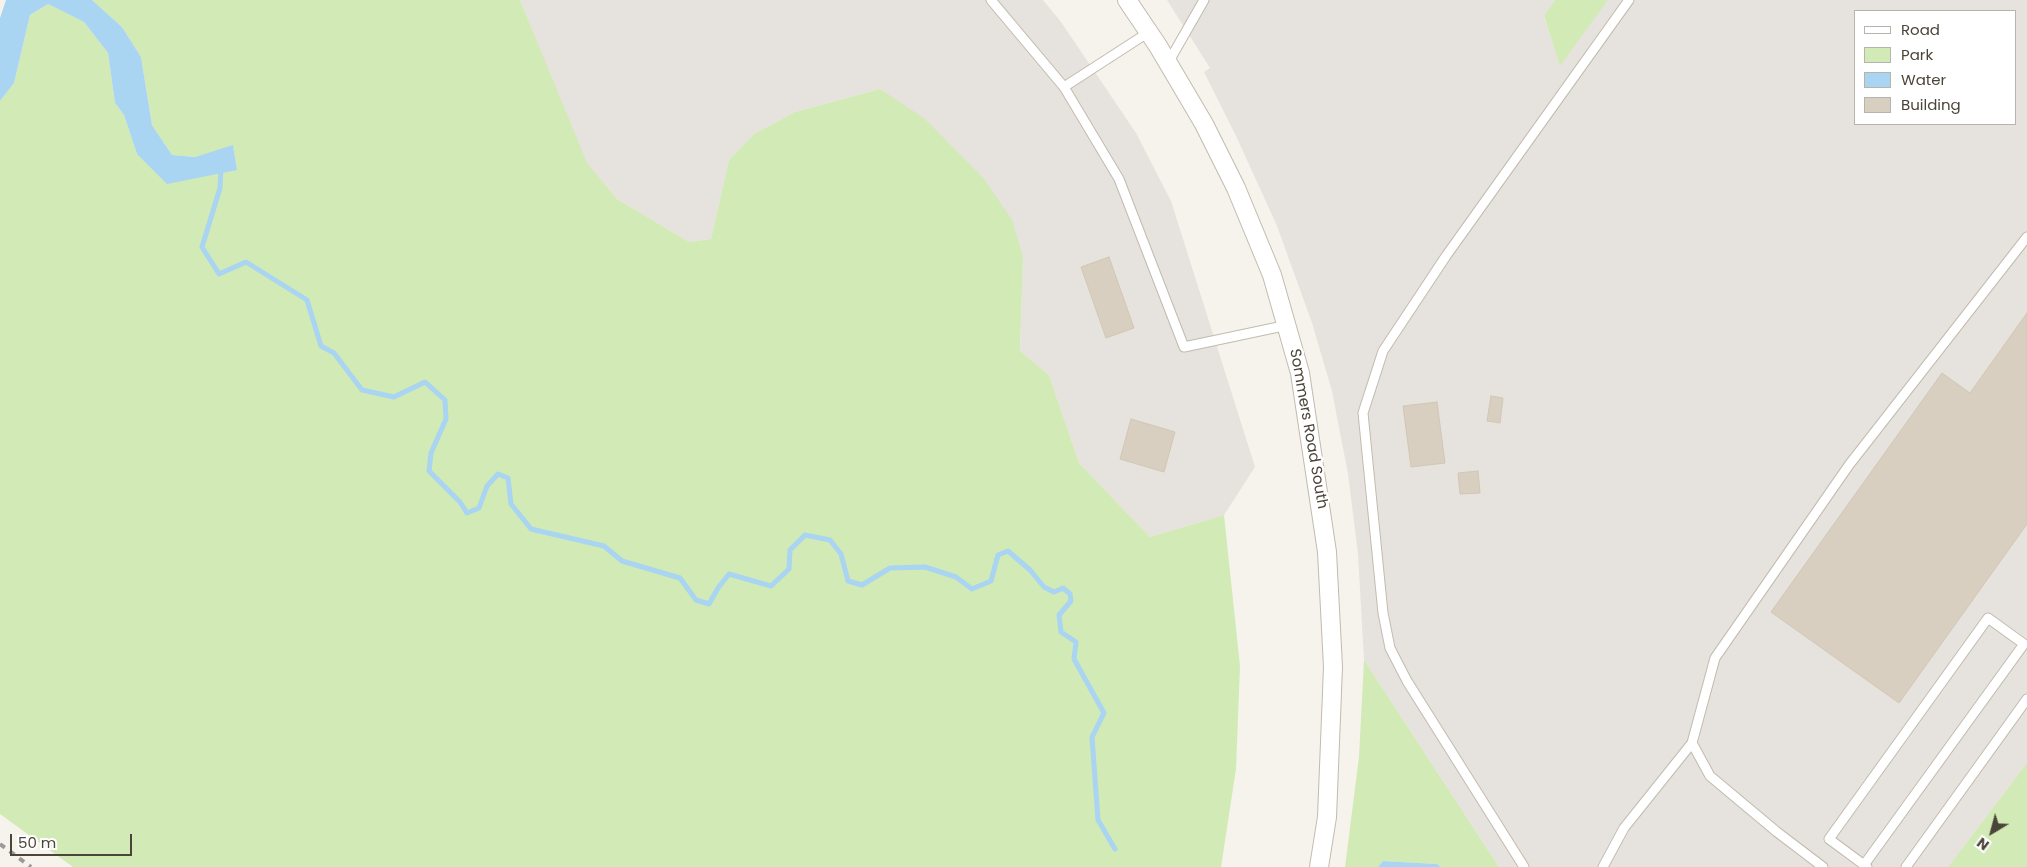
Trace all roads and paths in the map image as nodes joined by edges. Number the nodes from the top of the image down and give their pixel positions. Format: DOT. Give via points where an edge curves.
graph roads {
  1 [pos="991,0"];
  2 [pos="1127,0"];
  3 [pos="1204,0"];
  4 [pos="1629,0"];
  5 [pos="1148,32"];
  6 [pos="1168,63"];
  7 [pos="1064,87"];
  8 [pos="2027,237"];
  9 [pos="1288,325"];
  10 [pos="2027,699"];
  11 [pos="1692,742"];
  12 [pos="1866,866"];
  13 [pos="1319,867"];
  14 [pos="1524,867"];
  15 [pos="1603,867"];
  16 [pos="1823,867"];
  17 [pos="1906,867"];
  1 -- 7 [label="lane"];
  2 -- 5 [label="street, Sommers Road South"];
  3 -- 6 [label="lane"];
  4 -- 14 [label="lane" via="1446,256 1383,350 1363,412 1384,622 1390,648 1407,681"];
  5 -- 6 [label="street, Sommers Road South"];
  5 -- 7 [label="lane"];
  6 -- 9 [label="street, Sommers Road South" via="1236,188 1272,275"];
  7 -- 9 [label="lane" via="1119,179 1184,347"];
  8 -- 11 [label="lane" via="1849,465 1715,658"];
  9 -- 13 [label="street, Sommers Road South" via="1300,373 1328,552 1333,666 1327,817"];
  10 -- 17 [label="lane"];
  11 -- 15 [label="lane" via="1624,828"];
  11 -- 16 [label="lane" via="1710,776"];
  12 -- 12 [label="lane" via="2024,644 1988,618 1829,839"];
}
